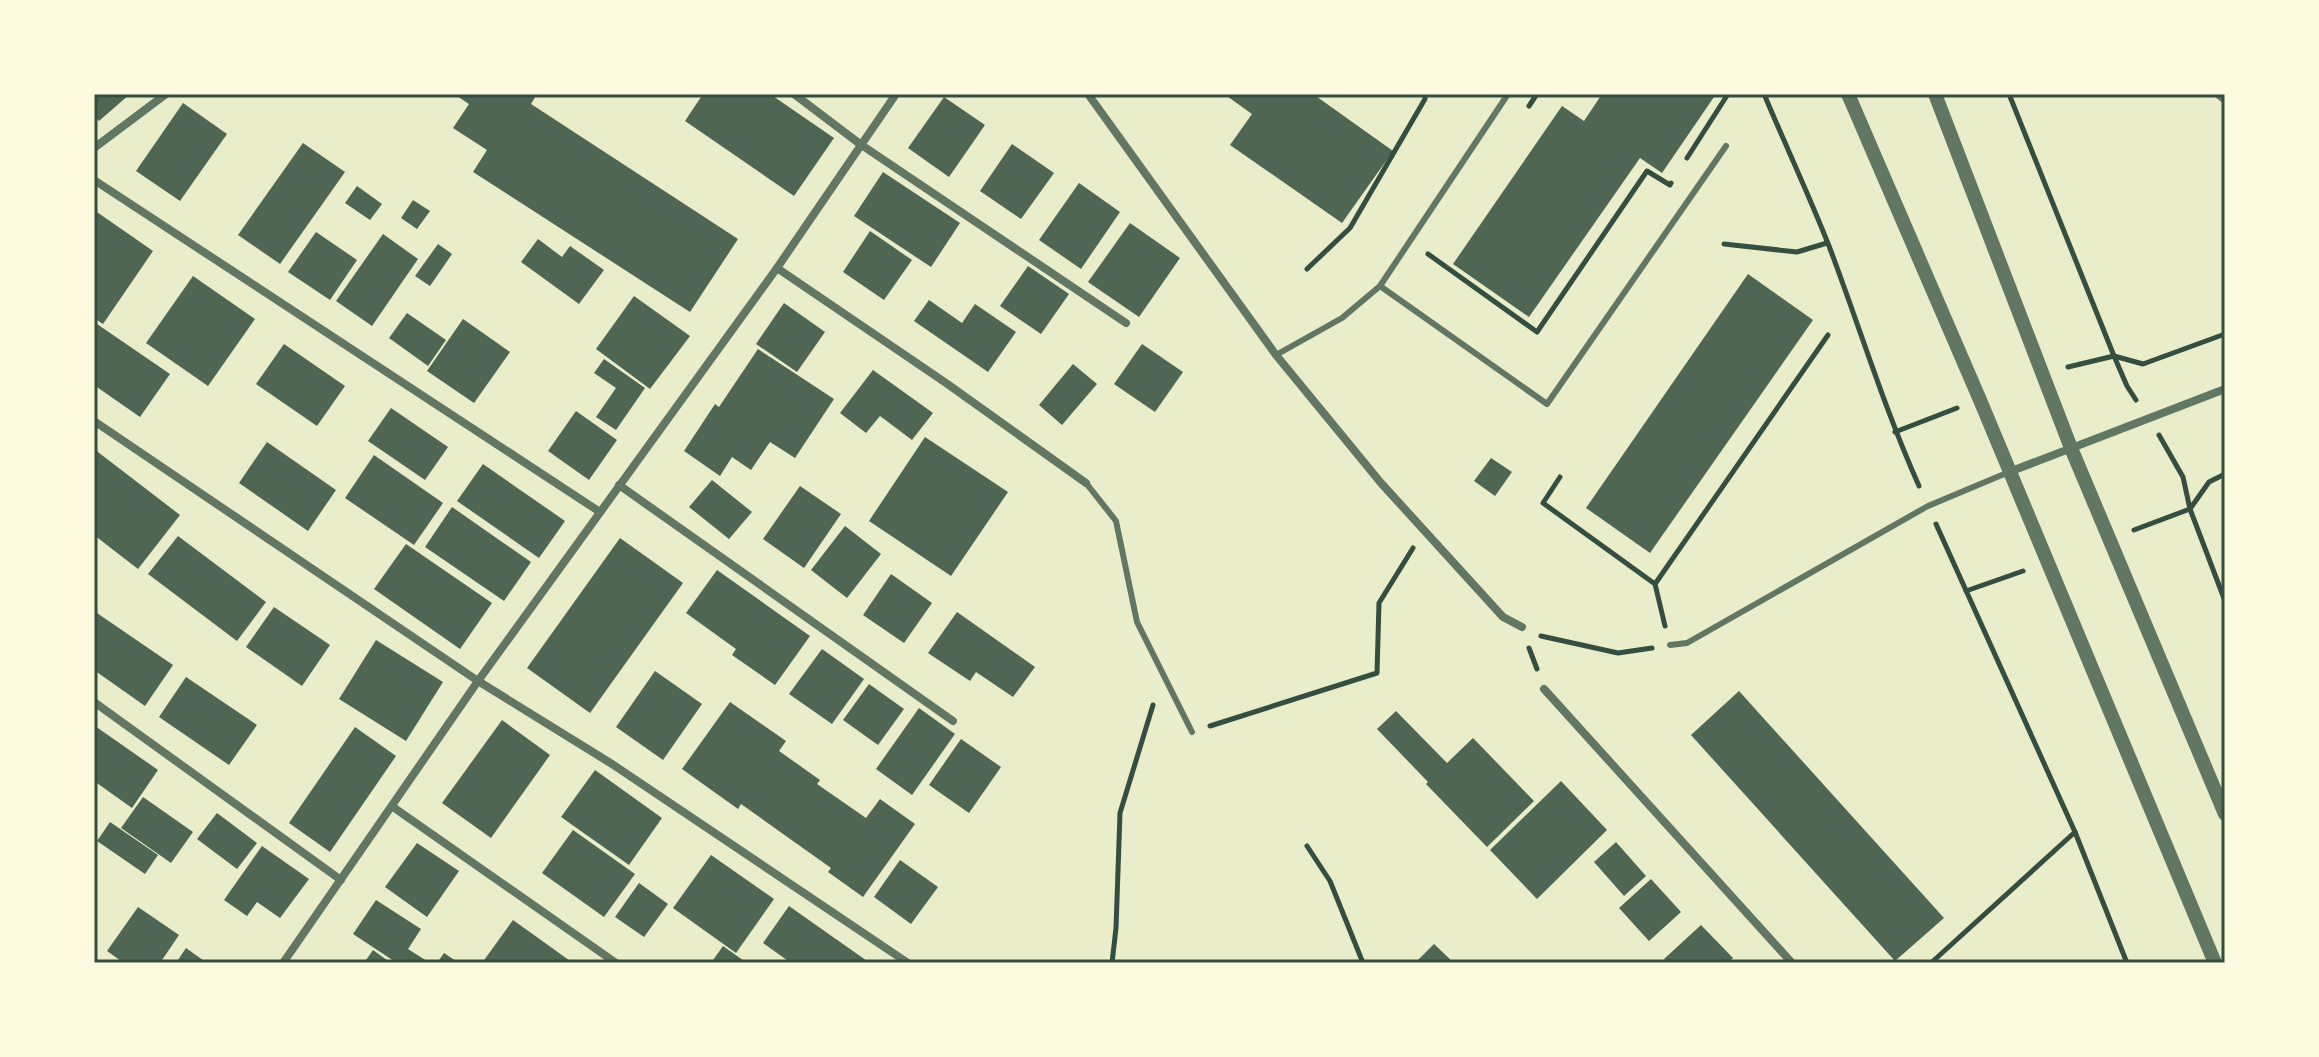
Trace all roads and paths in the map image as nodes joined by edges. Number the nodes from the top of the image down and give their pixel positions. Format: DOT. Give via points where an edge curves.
graph roads {
  1 [pos="166,94"];
  2 [pos="794,94"];
  3 [pos="896,94"];
  4 [pos="1088,94"];
  5 [pos="1425,94"];
  6 [pos="1508,94"];
  7 [pos="1537,94"];
  8 [pos="1728,94"];
  9 [pos="1764,94"];
  10 [pos="1848,94"];
  11 [pos="1935,94"];
  12 [pos="2009,94"];
  13 [pos="2216,94"];
  14 [pos="2225,101"];
  15 [pos="1529,106"];
  16 [pos="860,144"];
  17 [pos="1726,146"];
  18 [pos="94,148"];
  19 [pos="1686,159"];
  20 [pos="1678,172"];
  21 [pos="94,180"];
  22 [pos="1827,243"];
  23 [pos="1724,244"];
  24 [pos="1425,252"];
  25 [pos="777,268"];
  26 [pos="1307,269"];
  27 [pos="1380,286"];
  28 [pos="1126,323"];
  29 [pos="2225,334"];
  30 [pos="1828,335"];
  31 [pos="1276,355"];
  32 [pos="2114,356"];
  33 [pos="2070,367"];
  34 [pos="2127,386"];
  35 [pos="2225,389"];
  36 [pos="1926,419"];
  37 [pos="94,421"];
  38 [pos="1895,432"];
  39 [pos="2071,448"];
  40 [pos="2009,472"];
  41 [pos="2225,474"];
  42 [pos="1560,477"];
  43 [pos="2183,477"];
  44 [pos="1086,483"];
  45 [pos="619,485"];
  46 [pos="1928,506"];
  47 [pos="2190,509"];
  48 [pos="600,512"];
  49 [pos="1424,530"];
  50 [pos="2108,541"];
  51 [pos="2047,563"];
  52 [pos="1655,584"];
  53 [pos="1966,591"];
  54 [pos="2225,601"];
  55 [pos="1522,627"];
  56 [pos="1670,645"];
  57 [pos="1163,673"];
  58 [pos="478,681"];
  59 [pos="1544,689"];
  60 [pos="94,702"];
  61 [pos="953,721"];
  62 [pos="1192,732"];
  63 [pos="393,807"];
  64 [pos="2225,814"];
  65 [pos="2075,832"];
  66 [pos="1307,846"];
  67 [pos="341,880"];
  68 [pos="283,963"];
  69 [pos="616,963"];
  70 [pos="908,963"];
  71 [pos="1112,963"];
  72 [pos="1363,963"];
  73 [pos="1792,963"];
  74 [pos="1931,963"];
  75 [pos="2127,963"];
  76 [pos="2215,963"];
  1 -- 18 [label="street"];
  2 -- 16 [label="street"];
  3 -- 16 [label="street"];
  4 -- 31 [label="street"];
  5 -- 26 [label="path" via="1350,228"];
  6 -- 27 [label="lane"];
  7 -- 15 [label="path"];
  8 -- 19 [label="path"];
  9 -- 22 [label="path"];
  10 -- 40 [label="street"];
  11 -- 39 [label="street"];
  12 -- 32 [label="path"];
  13 -- 14 [label="lane"];
  16 -- 25 [label="street"];
  16 -- 28 [label="street"];
  17 -- 27 [label="lane" via="1547,404"];
  20 -- 24 [label="path" via="1670,185 1647,171 1537,332"];
  21 -- 48 [label="street"];
  22 -- 23 [label="path" via="1797,252"];
  22 -- 38 [label="path"];
  25 -- 44 [label="street"];
  25 -- 45 [label="street"];
  27 -- 31 [label="lane" via="1342,318"];
  29 -- 32 [label="path" via="2143,364"];
  30 -- 52 [label="path"];
  31 -- 49 [label="street"];
  32 -- 33 [label="path"];
  32 -- 34 [label="path"];
  35 -- 39 [label="street"];
  36 -- 38 [label="path"];
  37 -- 58 [label="street"];
  38 -- 46 [label="path"];
  39 -- 40 [label="street"];
  39 -- 50 [label="street"];
  40 -- 46 [label="lane"];
  40 -- 51 [label="street"];
  41 -- 47 [label="path" via="2209,482"];
  42 -- 52 [label="path" via="1543,503"];
  43 -- 47 [label="path"];
  44 -- 57 [label="lane" via="1116,521 1137,622"];
  45 -- 48 [label="street"];
  45 -- 61 [label="street"];
  46 -- 53 [label="path"];
  46 -- 56 [label="lane" via="1687,643"];
  47 -- 50 [label="path"];
  47 -- 54 [label="path"];
  48 -- 58 [label="street"];
  49 -- 55 [label="street" via="1503,617"];
  49 -- 62 [label="path" via="1379,603 1377,673"];
  50 -- 64 [label="street"];
  51 -- 53 [label="path"];
  51 -- 76 [label="street"];
  52 -- 56 [label="path"];
  53 -- 65 [label="path"];
  55 -- 56 [label="path" via="1618,653"];
  55 -- 59 [label="path"];
  57 -- 62 [label="lane"];
  57 -- 71 [label="path" via="1120,813"];
  58 -- 63 [label="street"];
  58 -- 70 [label="street" via="612,764"];
  59 -- 73 [label="street"];
  60 -- 67 [label="street"];
  63 -- 67 [label="street"];
  63 -- 69 [label="street"];
  65 -- 74 [label="path"];
  65 -- 75 [label="path"];
  66 -- 72 [label="path" via="1330,881"];
  67 -- 68 [label="street"];
}
